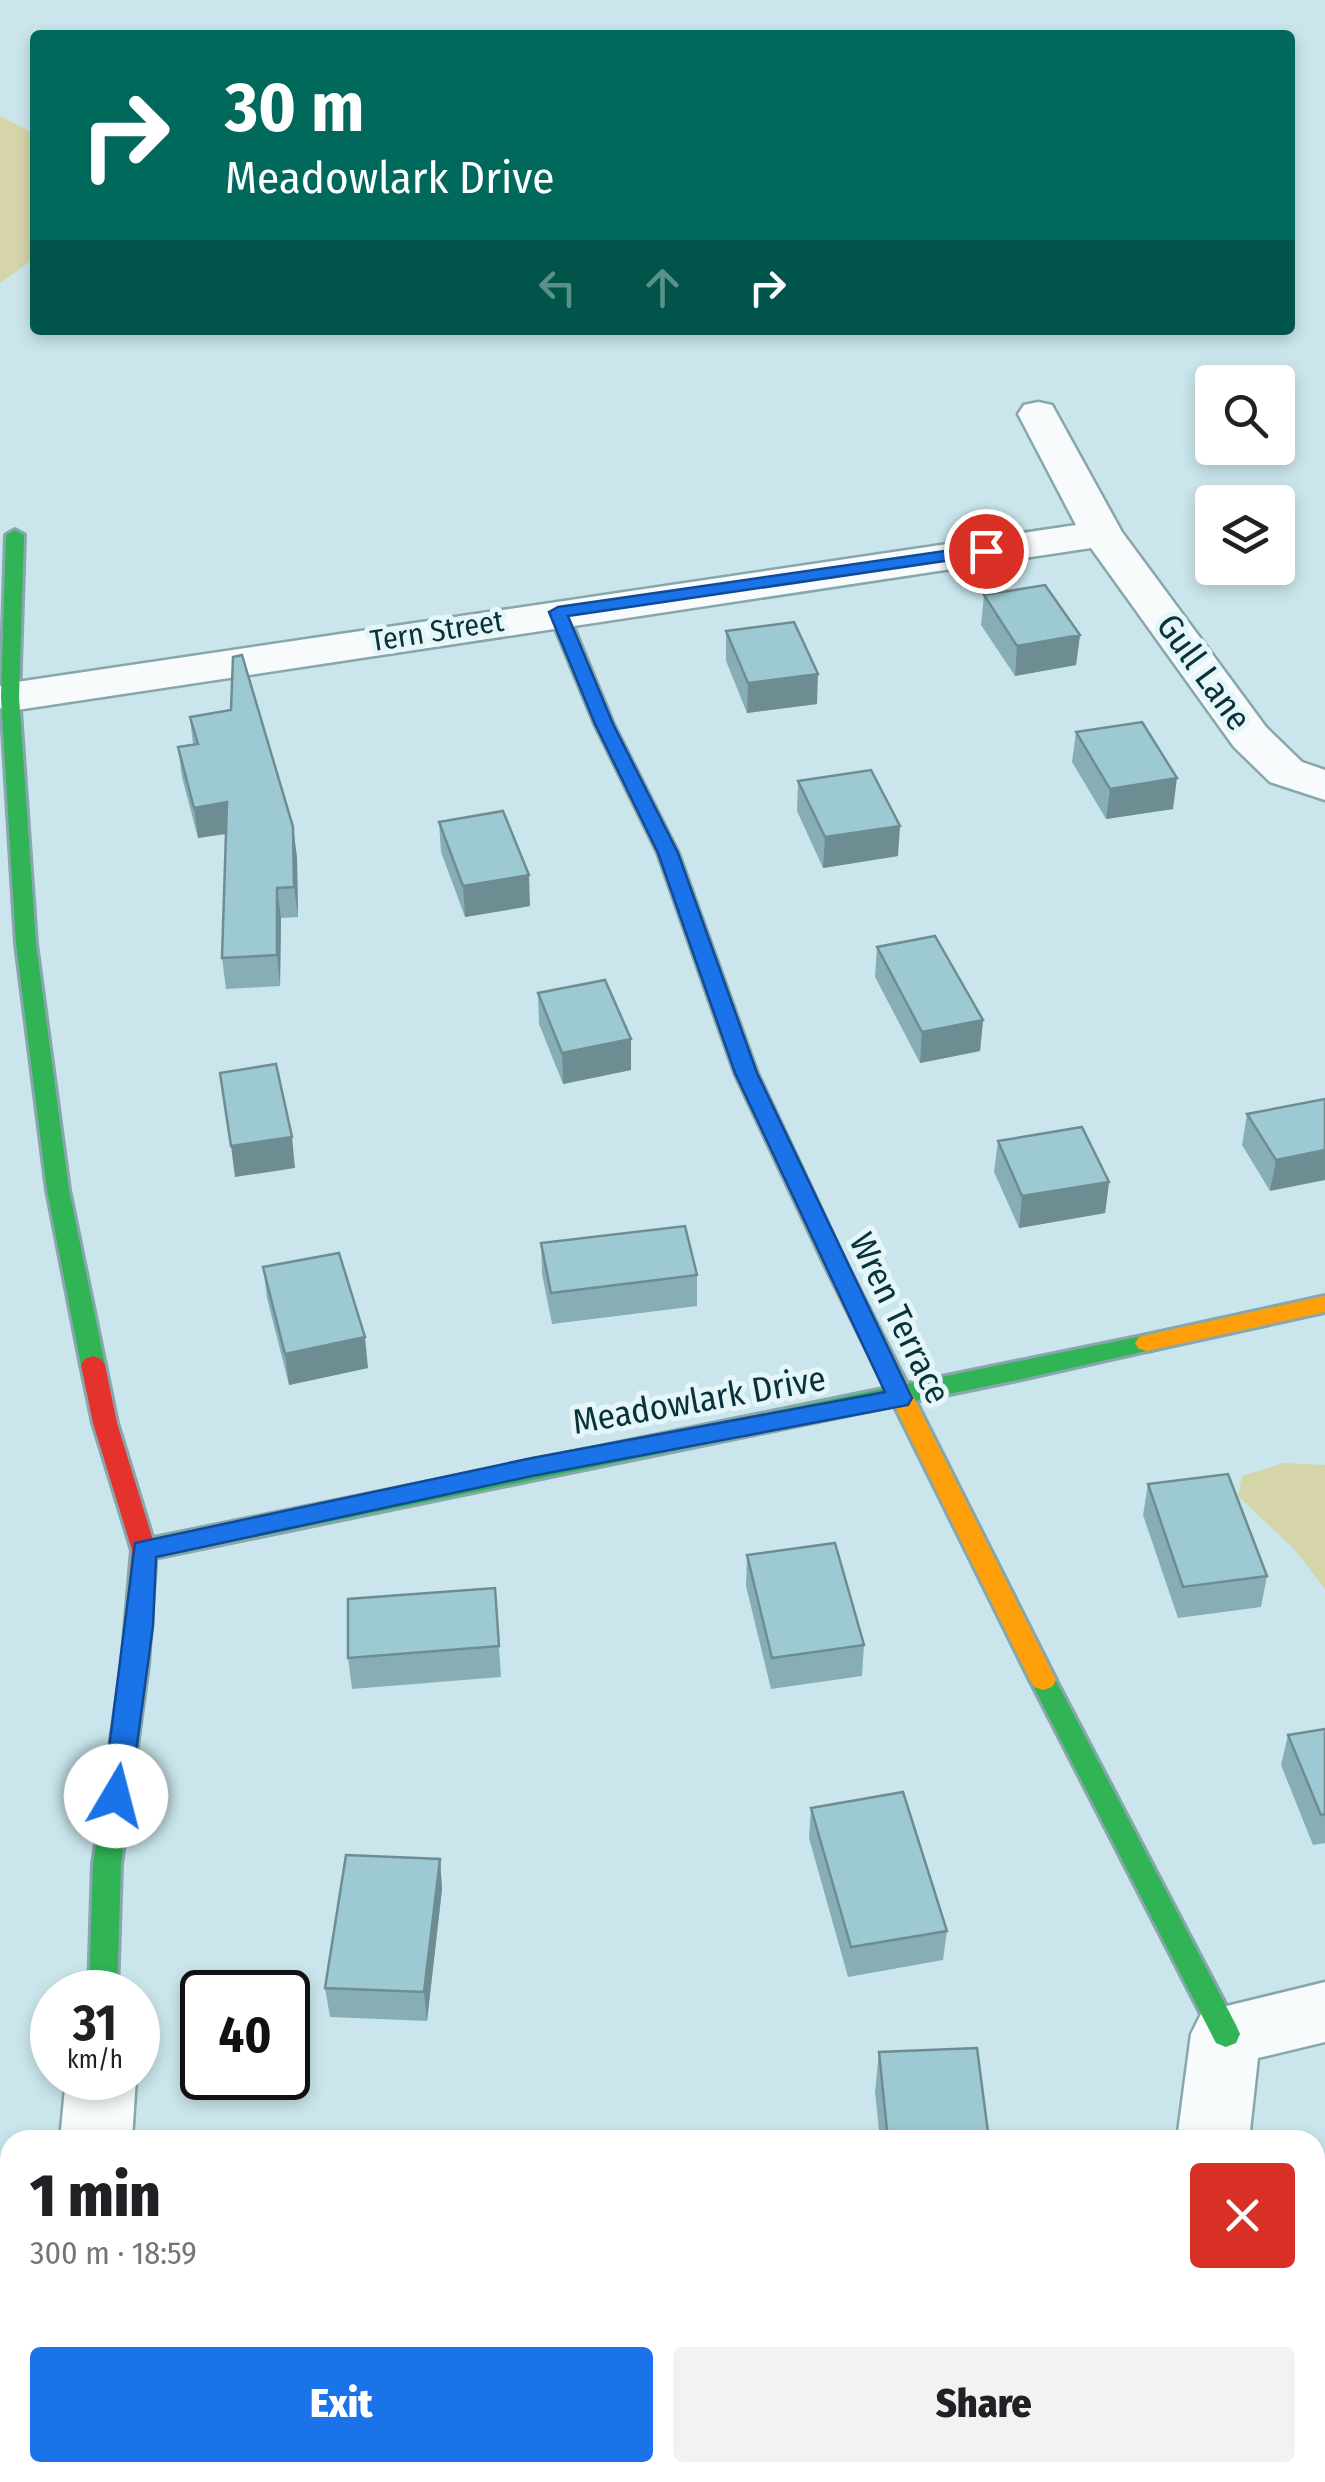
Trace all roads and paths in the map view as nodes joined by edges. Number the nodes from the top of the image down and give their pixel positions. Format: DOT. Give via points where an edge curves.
graph roads {
  1 [pos="1038,414"];
  2 [pos="1102,534"];
  3 [pos="14,535"];
  4 [pos="558,612"];
  5 [pos="10,697"];
  6 [pos="1325,786"];
  7 [pos="1325,1304"];
  8 [pos="900,1398"];
  9 [pos="144,1550"];
  10 [pos="104,1970"];
  11 [pos="1325,2012"];
  12 [pos="1226,2034"];
  13 [pos="99,2100"];
  14 [pos="97,2130"];
  15 [pos="1214,2130"];
  1 -- 2 [label="street, Gull Lane"];
  2 -- 4 [label="street, Tern Street"];
  2 -- 6 [label="street, Gull Lane" via="1250,736 1286,772"];
  3 -- 5 [label="street"];
  4 -- 5 [label="street, Tern Street"];
  4 -- 8 [label="street, Wren Terrace" via="668,853 746,1073"];
  5 -- 9 [label="street" via="28,961 48,1129 105,1423"];
  7 -- 8 [label="street, Meadowlark Drive"];
  8 -- 9 [label="street, Meadowlark Drive"];
  8 -- 12 [label="street, Wren Terrace"];
  9 -- 10 [label="street" via="140,1626 106,1864"];
  11 -- 12 [label="street"];
  12 -- 15 [label="street"];
  13 -- 14 [label="street"];
}
